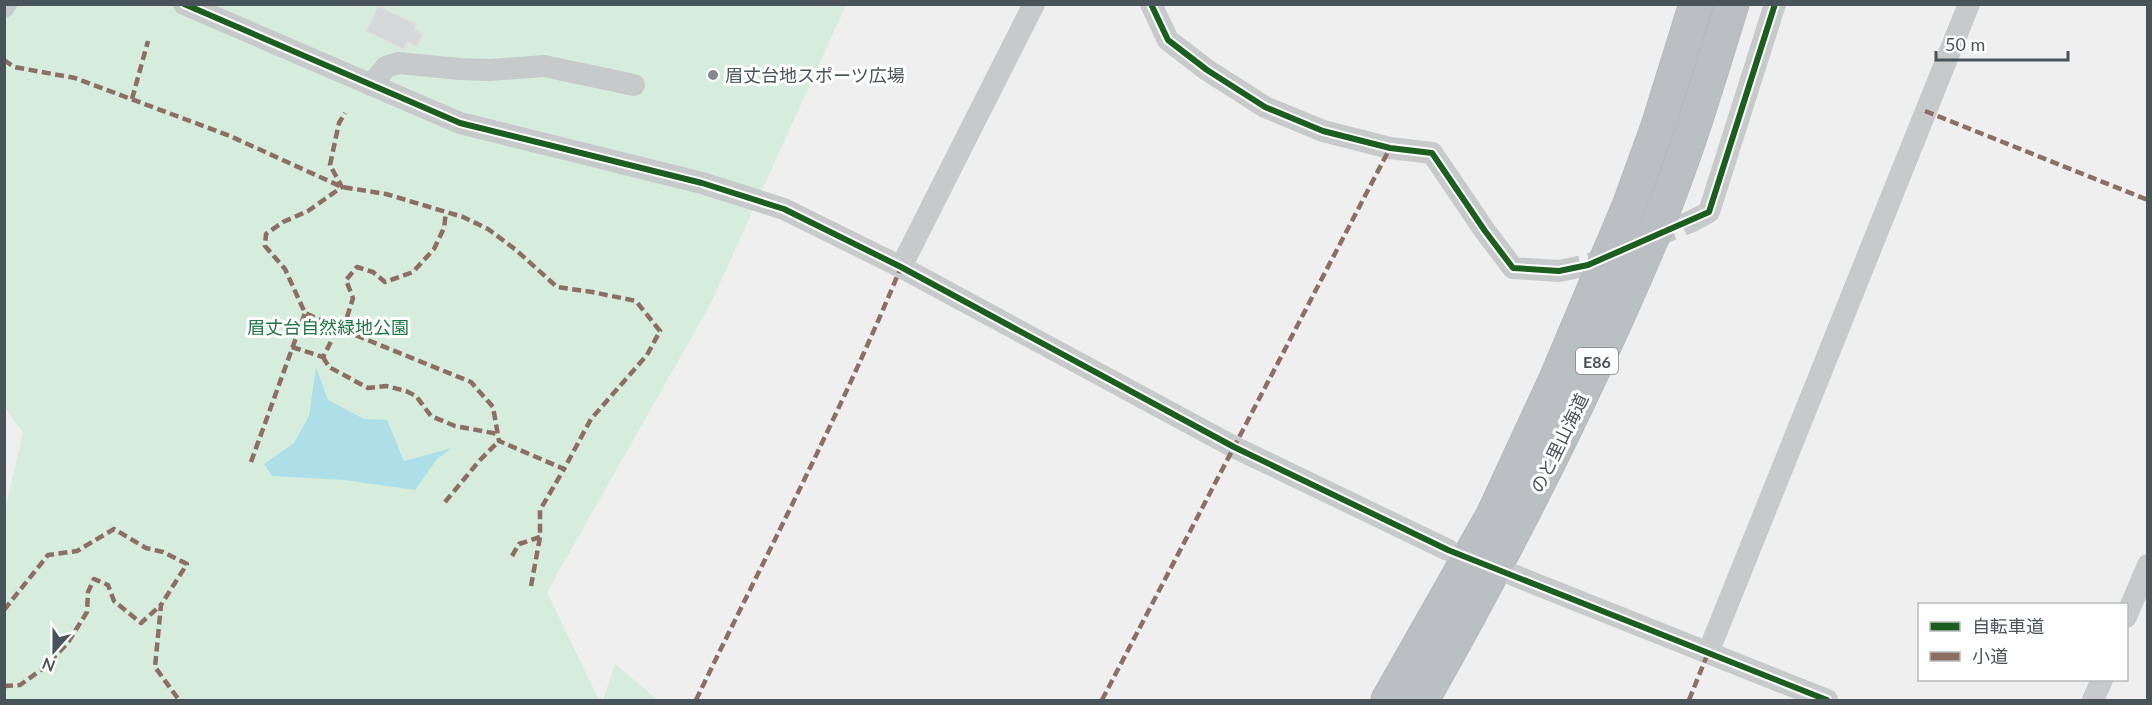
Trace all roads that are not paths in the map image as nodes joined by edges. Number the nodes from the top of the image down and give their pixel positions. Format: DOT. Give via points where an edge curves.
graph roads {
  1 [pos="184,4"];
  2 [pos="1034,4"];
  3 [pos="1151,4"];
  4 [pos="1696,4"];
  5 [pos="1732,4"];
  6 [pos="1774,4"];
  7 [pos="1969,4"];
  8 [pos="371,85"];
  9 [pos="634,85"];
  10 [pos="1692,221"];
  11 [pos="901,267"];
  12 [pos="1559,271"];
  13 [pos="1448,550"];
  14 [pos="2148,565"];
  15 [pos="1513,575"];
  16 [pos="2134,615"];
  17 [pos="1708,653"];
  18 [pos="2102,681"];
  19 [pos="1388,700"];
  20 [pos="1422,700"];
  21 [pos="1827,700"];
  22 [pos="2093,700"];
  1 -- 8 [label="street"];
  2 -- 11 [label="street"];
  3 -- 12 [label="street" via="1168,40 1265,107 1323,131 1390,148 1432,153 1513,268"];
  4 -- 19 [label="highway, のと里山海道 / E86" via="1629,206 1555,381 1492,517"];
  5 -- 20 [label="highway, のと里山海道 / E86" via="1662,214 1588,382 1516,528"];
  6 -- 10 [label="street" via="1709,212"];
  7 -- 17 [label="street"];
  8 -- 9 [label="street" via="386,67 398,63 480,70 544,66"];
  8 -- 11 [label="street" via="459,123 702,183 784,209"];
  11 -- 13 [label="street" via="1234,447"];
  14 -- 16 [label="street"];
  15 -- 17 [label="street"];
  17 -- 21 [label="street"];
  18 -- 22 [label="street"];
}
